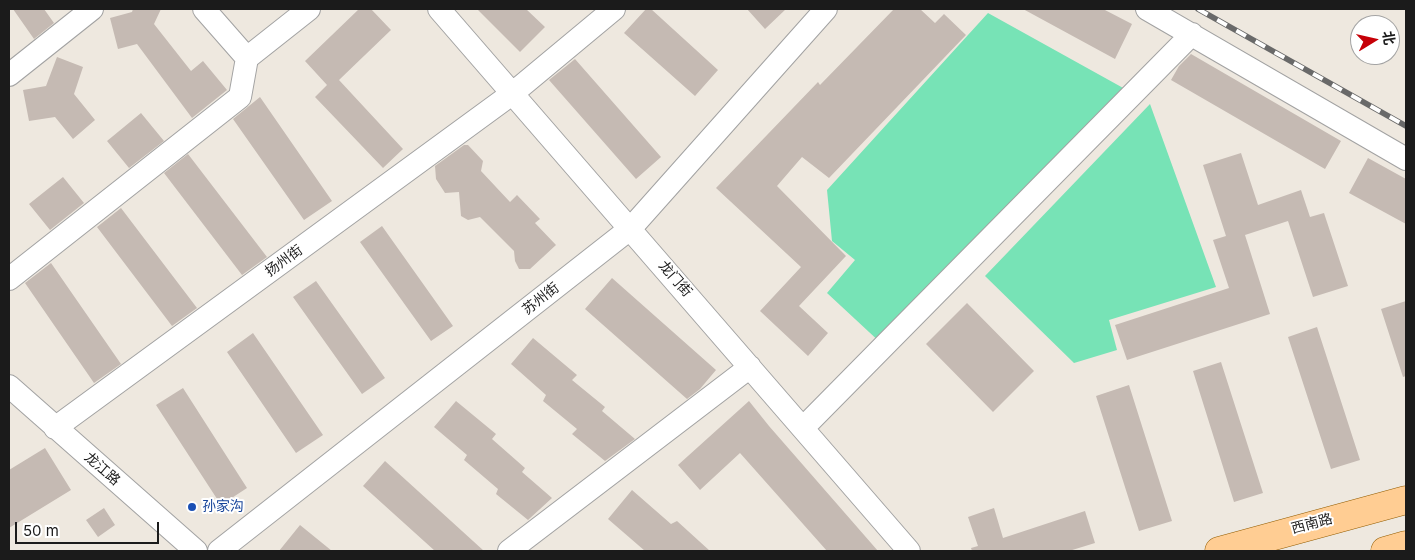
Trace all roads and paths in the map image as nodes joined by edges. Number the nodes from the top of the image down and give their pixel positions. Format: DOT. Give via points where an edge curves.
graph roads {
  1 [pos="92,9"];
  2 [pos="204,9"];
  3 [pos="309,9"];
  4 [pos="439,9"];
  5 [pos="614,9"];
  6 [pos="826,9"];
  7 [pos="1147,9"];
  8 [pos="1192,34"];
  9 [pos="247,58"];
  10 [pos="9,74"];
  11 [pos="513,93"];
  12 [pos="1406,160"];
  13 [pos="631,228"];
  14 [pos="9,279"];
  15 [pos="750,367"];
  16 [pos="9,386"];
  17 [pos="55,428"];
  18 [pos="803,428"];
  19 [pos="1406,500"];
  20 [pos="1265,545"];
  21 [pos="1406,545"];
  22 [pos="196,551"];
  23 [pos="220,551"];
  24 [pos="509,551"];
  25 [pos="909,551"];
  26 [pos="1219,551"];
  27 [pos="1386,551"];
  1 -- 10 [label="street"];
  2 -- 9 [label="street"];
  3 -- 9 [label="street"];
  4 -- 11 [label="street, 龙门街"];
  5 -- 11 [label="street, 扬州街"];
  6 -- 13 [label="street, 苏州街"];
  7 -- 8 [label="street"];
  8 -- 12 [label="street"];
  8 -- 18 [label="street"];
  9 -- 14 [label="street" via="240,97"];
  11 -- 13 [label="street, 龙门街"];
  11 -- 17 [label="street, 扬州街"];
  13 -- 15 [label="street, 龙门街"];
  13 -- 23 [label="street, 苏州街"];
  15 -- 18 [label="street, 龙门街"];
  15 -- 24 [label="street"];
  16 -- 17 [label="street, 龙江路"];
  17 -- 22 [label="street, 龙江路"];
  18 -- 25 [label="street, 龙门街"];
  19 -- 20 [label="main road, 西南路"];
  20 -- 26 [label="main road, 西南路"];
  21 -- 27 [label="main road"];
}
